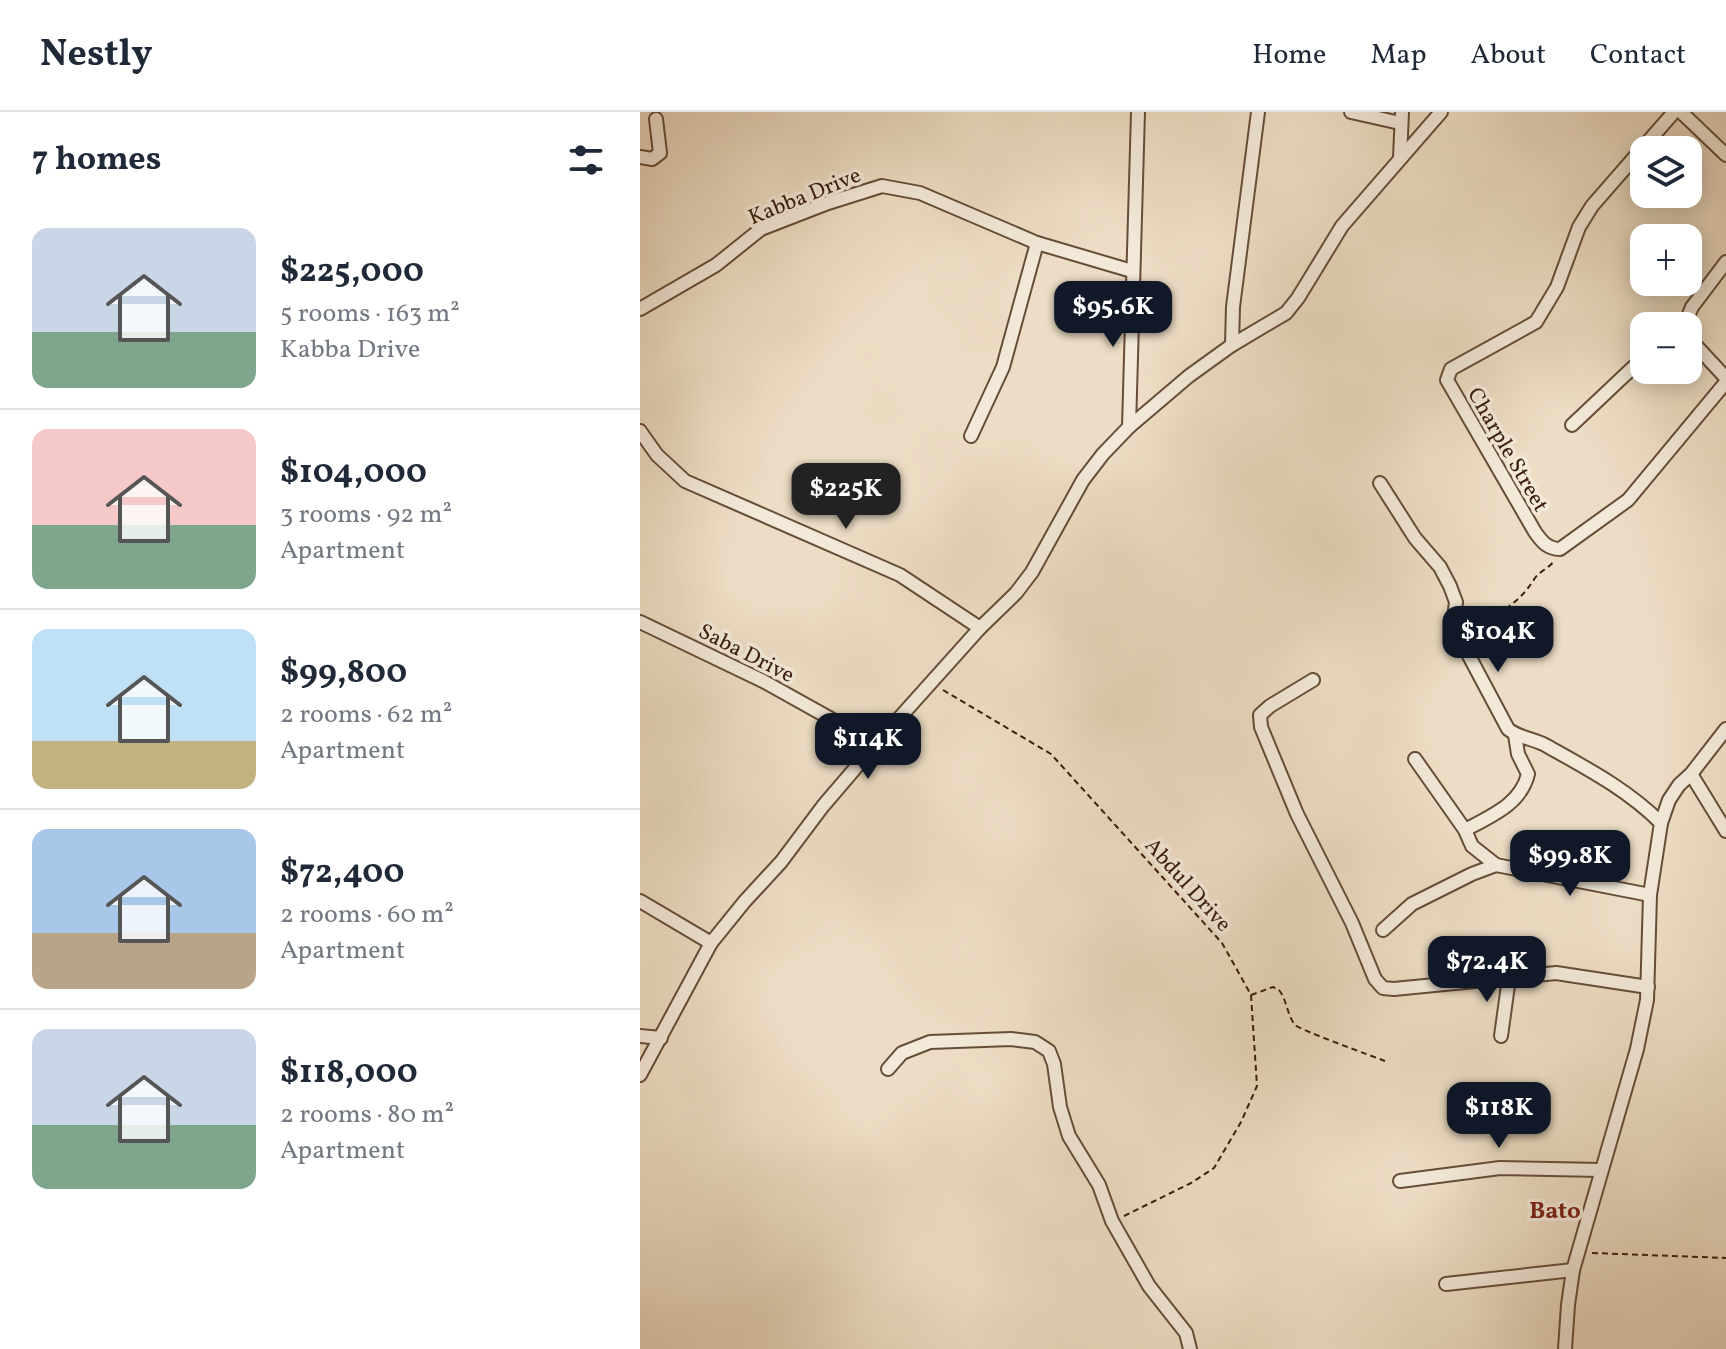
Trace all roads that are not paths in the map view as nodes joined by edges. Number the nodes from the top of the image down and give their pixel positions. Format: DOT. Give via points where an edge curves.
graph roads {
  1 [pos="1138,112"];
  2 [pos="1258,112"];
  3 [pos="1351,112"];
  4 [pos="1441,112"];
  5 [pos="1674,112"];
  6 [pos="1681,112"];
  7 [pos="1401,118"];
  8 [pos="656,119"];
  9 [pos="1726,155"];
  10 [pos="640,157"];
  11 [pos="1400,158"];
  12 [pos="1037,243"];
  13 [pos="1726,262"];
  14 [pos="1132,271"];
  15 [pos="640,309"];
  16 [pos="1690,312"];
  17 [pos="1232,345"];
  18 [pos="1702,353"];
  19 [pos="1630,370"];
  20 [pos="1726,380"];
  21 [pos="1572,425"];
  22 [pos="1129,427"];
  23 [pos="640,431"];
  24 [pos="971,436"];
  25 [pos="1380,483"];
  26 [pos="640,622"];
  27 [pos="980,628"];
  28 [pos="1313,680"];
  29 [pos="1726,729"];
  30 [pos="1515,735"];
  31 [pos="876,744"];
  32 [pos="1415,759"];
  33 [pos="1691,774"];
  34 [pos="1661,823"];
  35 [pos="1465,830"];
  36 [pos="1726,831"];
  37 [pos="1496,865"];
  38 [pos="1650,895"];
  39 [pos="640,901"];
  40 [pos="1383,930"];
  41 [pos="711,943"];
  42 [pos="1509,978"];
  43 [pos="1648,987"];
  44 [pos="640,1036"];
  45 [pos="1501,1036"];
  46 [pos="661,1038"];
  47 [pos="888,1069"];
  48 [pos="640,1075"];
  49 [pos="1601,1170"];
  50 [pos="1400,1181"];
  51 [pos="1573,1270"];
  52 [pos="1446,1284"];
  53 [pos="1190,1349"];
  54 [pos="1565,1349"];
  1 -- 14 [label="street"];
  2 -- 17 [label="street"];
  3 -- 7 [label="street"];
  4 -- 11 [label="street"];
  5 -- 20 [label="street, Charple Street" via="1592,206 1536,322 1451,369 1449,386 1535,532 1543,543 1560,549 1628,500"];
  6 -- 9 [label="street"];
  7 -- 11 [label="street"];
  8 -- 10 [label="street" via="660,153 652,159"];
  11 -- 17 [label="street" via="1342,226 1286,313"];
  12 -- 14 [label="street, Kabba Drive"];
  12 -- 15 [label="street, Kabba Drive" via="920,193 882,186 761,229 716,265"];
  12 -- 24 [label="street" via="1003,367"];
  13 -- 16 [label="street"];
  14 -- 22 [label="street"];
  17 -- 22 [label="street"];
  18 -- 20 [label="street"];
  19 -- 21 [label="street"];
  22 -- 27 [label="street" via="1083,480 1032,572"];
  23 -- 27 [label="street" via="685,481 900,575"];
  25 -- 30 [label="street" via="1440,567 1456,602 1459,637 1501,720"];
  26 -- 31 [label="street, Saba Drive" via="763,681"];
  27 -- 31 [label="street"];
  28 -- 42 [label="street" via="1260,715 1261,727 1375,979 1383,988 1394,989"];
  29 -- 33 [label="street"];
  30 -- 34 [label="street" via="1538,741 1623,790"];
  30 -- 35 [label="street" via="1528,774 1525,788 1504,809"];
  31 -- 41 [label="street"];
  32 -- 35 [label="street"];
  33 -- 34 [label="street" via="1669,800"];
  33 -- 36 [label="street"];
  34 -- 38 [label="street"];
  35 -- 37 [label="street" via="1472,846"];
  37 -- 38 [label="street"];
  37 -- 40 [label="street" via="1412,904"];
  38 -- 43 [label="street"];
  39 -- 41 [label="street"];
  41 -- 46 [label="street"];
  42 -- 43 [label="street" via="1556,973"];
  42 -- 45 [label="street"];
  43 -- 49 [label="street" via="1637,1049"];
  44 -- 46 [label="street"];
  46 -- 48 [label="street"];
  47 -- 53 [label="street" via="902,1053 930,1042 1011,1039 1035,1042 1049,1051 1069,1136 1099,1185 1112,1221 1149,1286 1186,1333"];
  49 -- 50 [label="street" via="1500,1168"];
  49 -- 51 [label="street"];
  51 -- 52 [label="street"];
  51 -- 54 [label="street"];
}
